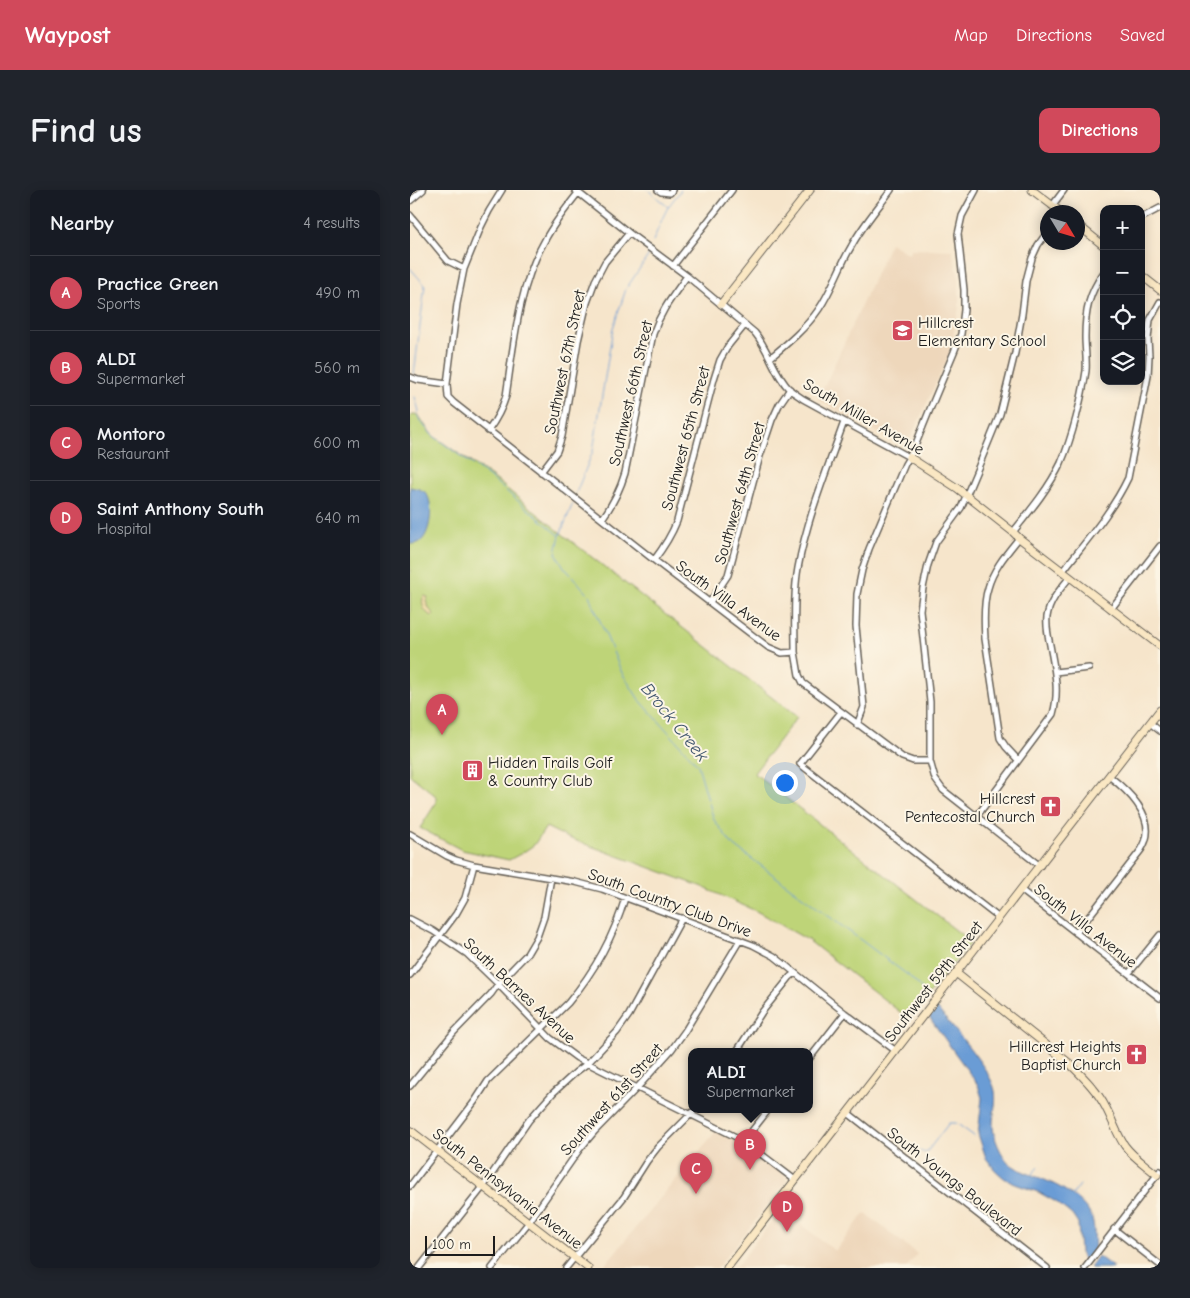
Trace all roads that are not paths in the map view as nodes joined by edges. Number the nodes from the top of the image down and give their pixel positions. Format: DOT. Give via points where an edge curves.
graph roads {
  1 [pos="423,190"];
  2 [pos="502,190"];
  3 [pos="658,190"];
  4 [pos="732,190"];
  5 [pos="810,190"];
  6 [pos="892,190"];
  7 [pos="976,190"];
  8 [pos="1032,190"];
  9 [pos="1064,190"];
  10 [pos="576,191"];
  11 [pos="671,192"];
  12 [pos="410,201"];
  13 [pos="1051,205"];
  14 [pos="1053,205"];
  15 [pos="1160,208"];
  16 [pos="410,215"];
  17 [pos="1145,216"];
  18 [pos="1085,231"];
  19 [pos="629,233"];
  20 [pos="1040,242"];
  21 [pos="1100,243"];
  22 [pos="673,266"];
  23 [pos="464,269"];
  24 [pos="687,276"];
  25 [pos="1100,277"];
  26 [pos="1145,278"];
  27 [pos="1160,290"];
  28 [pos="1160,302"];
  29 [pos="721,304"];
  30 [pos="745,325"];
  31 [pos="770,358"];
  32 [pos="410,377"];
  33 [pos="447,384"];
  34 [pos="790,389"];
  35 [pos="844,422"];
  36 [pos="488,431"];
  37 [pos="909,457"];
  38 [pos="541,472"];
  39 [pos="966,496"];
  40 [pos="602,519"];
  41 [pos="1013,532"];
  42 [pos="1019,538"];
  43 [pos="1160,546"];
  44 [pos="654,560"];
  45 [pos="1062,572"];
  46 [pos="1070,577"];
  47 [pos="710,602"];
  48 [pos="1111,609"];
  49 [pos="1160,646"];
  50 [pos="795,652"];
  51 [pos="1089,668"];
  52 [pos="1055,672"];
  53 [pos="1160,710"];
  54 [pos="841,712"];
  55 [pos="1150,723"];
  56 [pos="858,725"];
  57 [pos="1160,731"];
  58 [pos="1018,760"];
  59 [pos="930,761"];
  60 [pos="1109,776"];
  61 [pos="977,816"];
  62 [pos="410,834"];
  63 [pos="474,865"];
  64 [pos="1040,866"];
  65 [pos="550,878"];
  66 [pos="1021,890"];
  67 [pos="625,898"];
  68 [pos="410,918"];
  69 [pos="682,918"];
  70 [pos="999,918"];
  71 [pos="1076,933"];
  72 [pos="1160,935"];
  73 [pos="440,936"];
  74 [pos="740,940"];
  75 [pos="795,973"];
  76 [pos="956,973"];
  77 [pos="1129,973"];
  78 [pos="410,975"];
  79 [pos="498,984"];
  80 [pos="1160,998"];
  81 [pos="845,1013"];
  82 [pos="542,1029"];
  83 [pos="739,1048"];
  84 [pos="896,1051"];
  85 [pos="813,1054"];
  86 [pos="588,1063"];
  87 [pos="410,1086"];
  88 [pos="637,1088"];
  89 [pos="767,1113"];
  90 [pos="848,1113"];
  91 [pos="690,1115"];
  92 [pos="410,1130"];
  93 [pos="744,1141"];
  94 [pos="438,1151"];
  95 [pos="1159,1174"];
  96 [pos="796,1180"];
  97 [pos="410,1186"];
  98 [pos="483,1187"];
  99 [pos="529,1222"];
  100 [pos="1114,1229"];
  101 [pos="574,1257"];
  102 [pos="1160,1265"];
  103 [pos="1086,1266"];
  104 [pos="419,1268"];
  105 [pos="492,1268"];
  106 [pos="566,1268"];
  107 [pos="588,1268"];
  108 [pos="727,1268"];
  109 [pos="1047,1268"];
  1 -- 12 [label="street"];
  2 -- 23 [label="street" via="481,227"];
  3 -- 11 [label="street"];
  4 -- 22 [label="street"];
  5 -- 29 [label="main road"];
  6 -- 31 [label="street" via="851,245 821,307"];
  7 -- 37 [label="street" via="962,216 958,234 964,290 961,334"];
  8 -- 13 [label="main road"];
  9 -- 14 [label="street"];
  10 -- 19 [label="street, South Miller Avenue"];
  10 -- 36 [label="street" via="544,241 534,264 522,300 506,396 496,421"];
  15 -- 17 [label="street"];
  16 -- 23 [label="street" via="448,261"];
  18 -- 21 [label="main road"];
  19 -- 22 [label="street, South Miller Avenue"];
  19 -- 38 [label="street, Southwest 67th Street" via="605,262 595,281 578,342 562,436 557,450"];
  20 -- 39 [label="street" via="1026,281 1015,353 1000,414"];
  22 -- 24 [label="street, South Miller Avenue"];
  23 -- 33 [label="street"];
  24 -- 29 [label="street, South Miller Avenue"];
  24 -- 40 [label="street, Southwest 66th Street" via="659,318 625,473 620,490"];
  25 -- 41 [label="street" via="1088,301 1084,387 1067,447 1052,479"];
  26 -- 27 [label="main road"];
  28 -- 45 [label="street" via="1150,320 1148,376 1128,478 1112,506"];
  29 -- 30 [label="street, South Miller Avenue"];
  30 -- 31 [label="street, South Miller Avenue" via="755,333"];
  30 -- 44 [label="street, Southwest 65th Street" via="720,360 677,521"];
  31 -- 34 [label="street, South Miller Avenue"];
  32 -- 33 [label="street"];
  33 -- 36 [label="street, South Villa Avenue" via="448,397 454,404"];
  34 -- 35 [label="street, South Miller Avenue"];
  34 -- 47 [label="street, Southwest 64th Street" via="772,420 760,456 728,575"];
  35 -- 37 [label="street, South Miller Avenue"];
  35 -- 50 [label="street" via="806,530 798,568"];
  36 -- 38 [label="street, South Villa Avenue"];
  37 -- 39 [label="main road, South Miller Avenue"];
  37 -- 56 [label="street" via="869,549 857,594 856,626 864,707"];
  38 -- 40 [label="street, South Villa Avenue"];
  39 -- 41 [label="main road, South Miller Avenue"];
  39 -- 59 [label="street" via="936,542 923,588 920,614 930,702"];
  40 -- 44 [label="street, South Villa Avenue"];
  41 -- 42 [label="main road, South Miller Avenue"];
  42 -- 45 [label="main road, South Miller Avenue"];
  42 -- 58 [label="street" via="996,570 988,588 984,627 1000,738"];
  43 -- 48 [label="street"];
  44 -- 47 [label="street, South Villa Avenue"];
  45 -- 46 [label="main road, South Miller Avenue"];
  46 -- 48 [label="main road, South Miller Avenue"];
  46 -- 52 [label="street" via="1056,593 1047,617"];
  47 -- 50 [label="street, South Villa Avenue" via="768,647 782,653"];
  48 -- 49 [label="main road, South Miller Avenue"];
  50 -- 54 [label="street, South Villa Avenue" via="803,683"];
  51 -- 52 [label="street"];
  52 -- 58 [label="street" via="1057,686 1053,714"];
  53 -- 55 [label="main road, Southwest 59th Street"];
  54 -- 56 [label="street, South Villa Avenue"];
  54 -- 70 [label="street" via="800,764"];
  55 -- 57 [label="street"];
  55 -- 60 [label="main road, Southwest 59th Street"];
  56 -- 59 [label="street, South Villa Avenue" via="902,757"];
  58 -- 61 [label="street"];
  59 -- 61 [label="street, South Villa Avenue" via="939,785"];
  60 -- 64 [label="main road, Southwest 59th Street"];
  60 -- 71 [label="street" via="1138,804 1148,826 1148,837"];
  61 -- 64 [label="street, South Villa Avenue"];
  62 -- 63 [label="street, South Country Club Drive" via="447,856"];
  63 -- 65 [label="street, South Country Club Drive"];
  63 -- 73 [label="street" via="465,898"];
  64 -- 66 [label="main road, Southwest 59th Street"];
  65 -- 67 [label="street, South Country Club Drive" via="602,889"];
  65 -- 79 [label="street" via="537,938 527,954"];
  66 -- 70 [label="main road, Southwest 59th Street"];
  66 -- 71 [label="street, South Villa Avenue"];
  67 -- 69 [label="street, South Country Club Drive"];
  67 -- 82 [label="street" via="596,964 579,990"];
  68 -- 73 [label="street, South Barnes Avenue"];
  69 -- 74 [label="street, South Country Club Drive"];
  69 -- 86 [label="street" via="629,1015"];
  70 -- 76 [label="main road, Southwest 59th Street"];
  71 -- 77 [label="street, South Villa Avenue"];
  72 -- 77 [label="street"];
  73 -- 78 [label="street"];
  73 -- 79 [label="street, South Barnes Avenue" via="467,954"];
  74 -- 75 [label="street, South Country Club Drive" via="774,956"];
  74 -- 88 [label="street, Southwest 61st Street" via="685,1031"];
  75 -- 81 [label="street, South Country Club Drive"];
  75 -- 83 [label="street" via="762,1012"];
  76 -- 84 [label="main road, Southwest 59th Street"];
  76 -- 95 [label="main road" via="1086,1079 1106,1108 1124,1146 1136,1159"];
  77 -- 80 [label="street, South Villa Avenue"];
  79 -- 82 [label="street, South Barnes Avenue"];
  79 -- 87 [label="street"];
  81 -- 84 [label="street, South Country Club Drive"];
  81 -- 85 [label="street"];
  82 -- 86 [label="street, South Barnes Avenue" via="562,1048"];
  82 -- 94 [label="street" via="488,1082"];
  84 -- 90 [label="main road, Southwest 59th Street"];
  86 -- 88 [label="street, South Barnes Avenue"];
  86 -- 98 [label="street" via="552,1093 529,1120"];
  88 -- 91 [label="street, South Barnes Avenue"];
  88 -- 99 [label="street, Southwest 61st Street" via="579,1150"];
  89 -- 93 [label="street"];
  90 -- 96 [label="main road, Southwest 59th Street"];
  90 -- 109 [label="street, South Youngs Boulevard"];
  91 -- 93 [label="street, South Barnes Avenue"];
  91 -- 101 [label="street" via="658,1147 624,1197"];
  92 -- 94 [label="main road, South Pennsylvania Avenue"];
  93 -- 96 [label="street, South Barnes Avenue"];
  94 -- 97 [label="street"];
  94 -- 98 [label="main road, South Pennsylvania Avenue"];
  95 -- 100 [label="street"];
  96 -- 108 [label="main road, Southwest 59th Street"];
  98 -- 99 [label="main road, South Pennsylvania Avenue"];
  98 -- 104 [label="street"];
  99 -- 101 [label="main road, South Pennsylvania Avenue"];
  99 -- 105 [label="street, Southwest 61st Street"];
  100 -- 102 [label="street"];
  100 -- 103 [label="street"];
  101 -- 106 [label="street"];
  101 -- 107 [label="main road, South Pennsylvania Avenue"];
}
